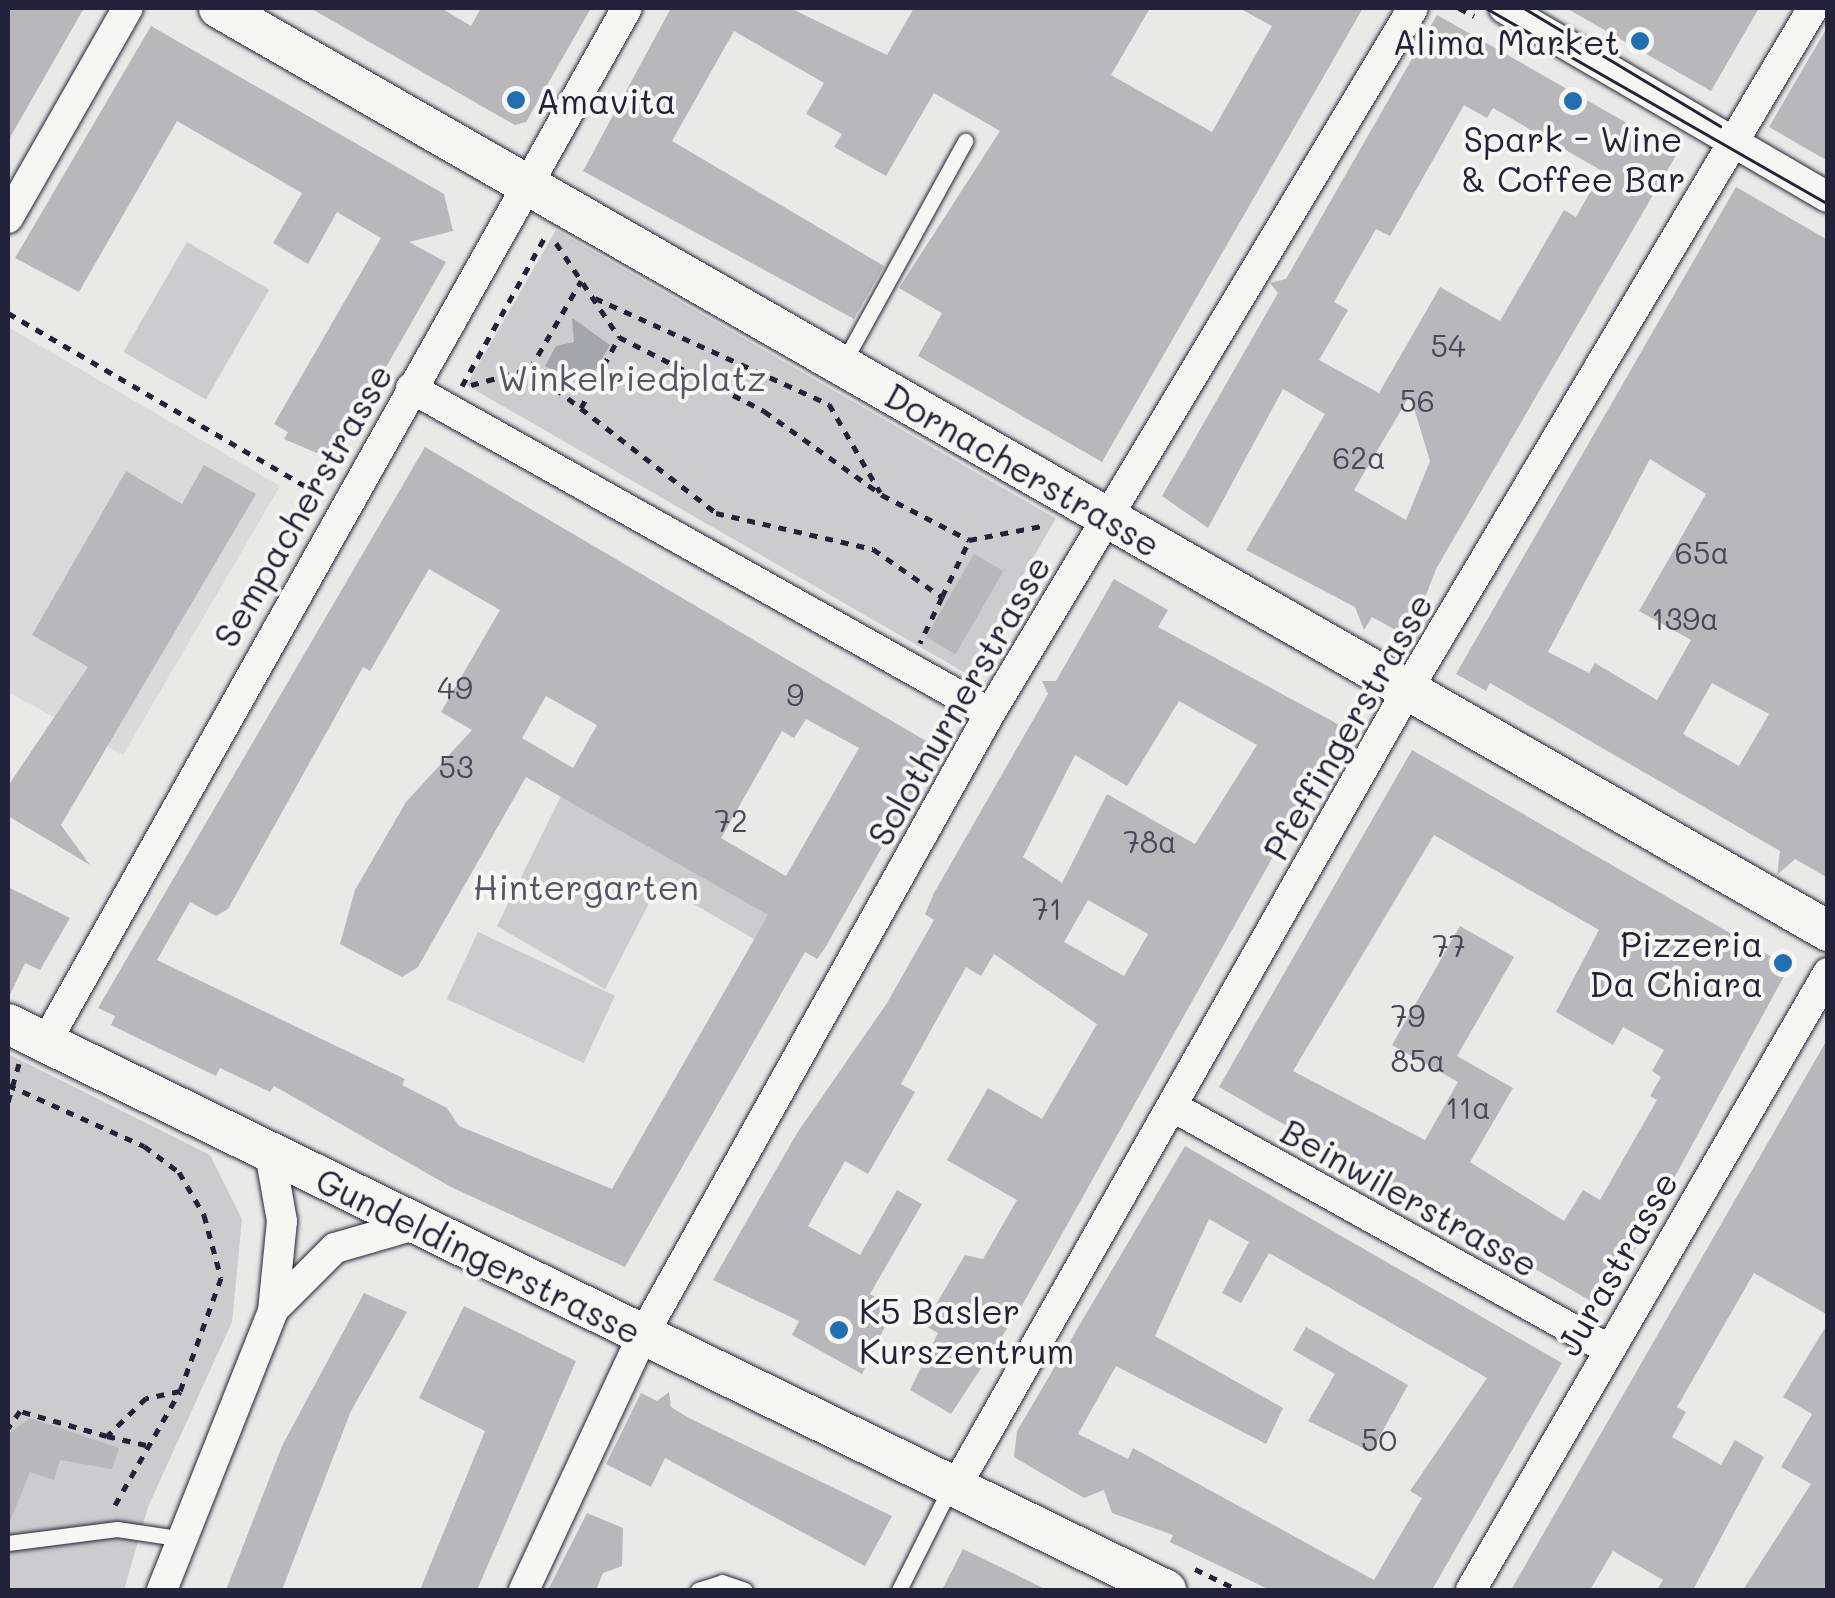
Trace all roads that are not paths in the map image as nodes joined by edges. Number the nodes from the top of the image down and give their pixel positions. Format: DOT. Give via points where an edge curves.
graph roads {
  1 [pos="128,8"];
  2 [pos="219,8"];
  3 [pos="627,8"];
  4 [pos="1413,8"];
  5 [pos="1504,8"];
  6 [pos="1813,8"];
  7 [pos="965,141"];
  8 [pos="1736,145"];
  9 [pos="524,184"];
  10 [pos="1828,197"];
  11 [pos="8,218"];
  12 [pos="842,365"];
  13 [pos="411,388"];
  14 [pos="1100,532"];
  15 [pos="1408,689"];
  16 [pos="990,714"];
  17 [pos="1828,931"];
  18 [pos="1828,973"];
  19 [pos="8,1024"];
  20 [pos="46,1042"];
  21 [pos="1176,1108"];
  22 [pos="270,1153"];
  23 [pos="418,1224"];
  24 [pos="272,1311"];
  25 [pos="643,1335"];
  26 [pos="1609,1350"];
  27 [pos="953,1487"];
  28 [pos="178,1538"];
  29 [pos="8,1544"];
  30 [pos="162,1590"];
  31 [pos="524,1590"];
  32 [pos="698,1590"];
  33 [pos="746,1590"];
  34 [pos="900,1590"];
  35 [pos="1166,1590"];
  36 [pos="1471,1590"];
  1 -- 11 [label="street"];
  2 -- 9 [label="main road, Dornacherstrasse"];
  3 -- 9 [label="street, Sempacherstrasse"];
  4 -- 14 [label="street, Solothurnerstrasse"];
  5 -- 8 [label="street"];
  6 -- 8 [label="street, Pfeffingerstrasse"];
  7 -- 12 [label="lane"];
  8 -- 10 [label="street"];
  8 -- 15 [label="street, Pfeffingerstrasse"];
  9 -- 12 [label="main road, Dornacherstrasse" via="556,218"];
  9 -- 13 [label="street, Sempacherstrasse"];
  12 -- 14 [label="main road, Dornacherstrasse"];
  13 -- 16 [label="street" via="457,398"];
  13 -- 20 [label="street, Sempacherstrasse"];
  14 -- 15 [label="main road, Dornacherstrasse"];
  14 -- 16 [label="street, Solothurnerstrasse"];
  15 -- 17 [label="main road, Dornacherstrasse"];
  15 -- 21 [label="street, Pfeffingerstrasse"];
  16 -- 25 [label="street, Solothurnerstrasse"];
  18 -- 26 [label="street, Jurastrasse"];
  19 -- 20 [label="main road, Gundeldingerstrasse"];
  20 -- 22 [label="main road, Gundeldingerstrasse"];
  21 -- 26 [label="street, Beinwilerstrasse"];
  21 -- 27 [label="street, Pfeffingerstrasse"];
  22 -- 23 [label="main road, Gundeldingerstrasse"];
  22 -- 24 [label="street" via="282,1221"];
  23 -- 24 [label="street" via="335,1248"];
  23 -- 25 [label="main road, Gundeldingerstrasse"];
  24 -- 28 [label="street"];
  25 -- 27 [label="main road, Gundeldingerstrasse"];
  25 -- 31 [label="street, Solothurnerstrasse"];
  26 -- 36 [label="street, Jurastrasse"];
  27 -- 34 [label="lane"];
  27 -- 35 [label="main road, Gundeldingerstrasse"];
  28 -- 29 [label="lane" via="117,1529"];
  28 -- 30 [label="street"];
  32 -- 33 [label="lane" via="722,1582"];
}
